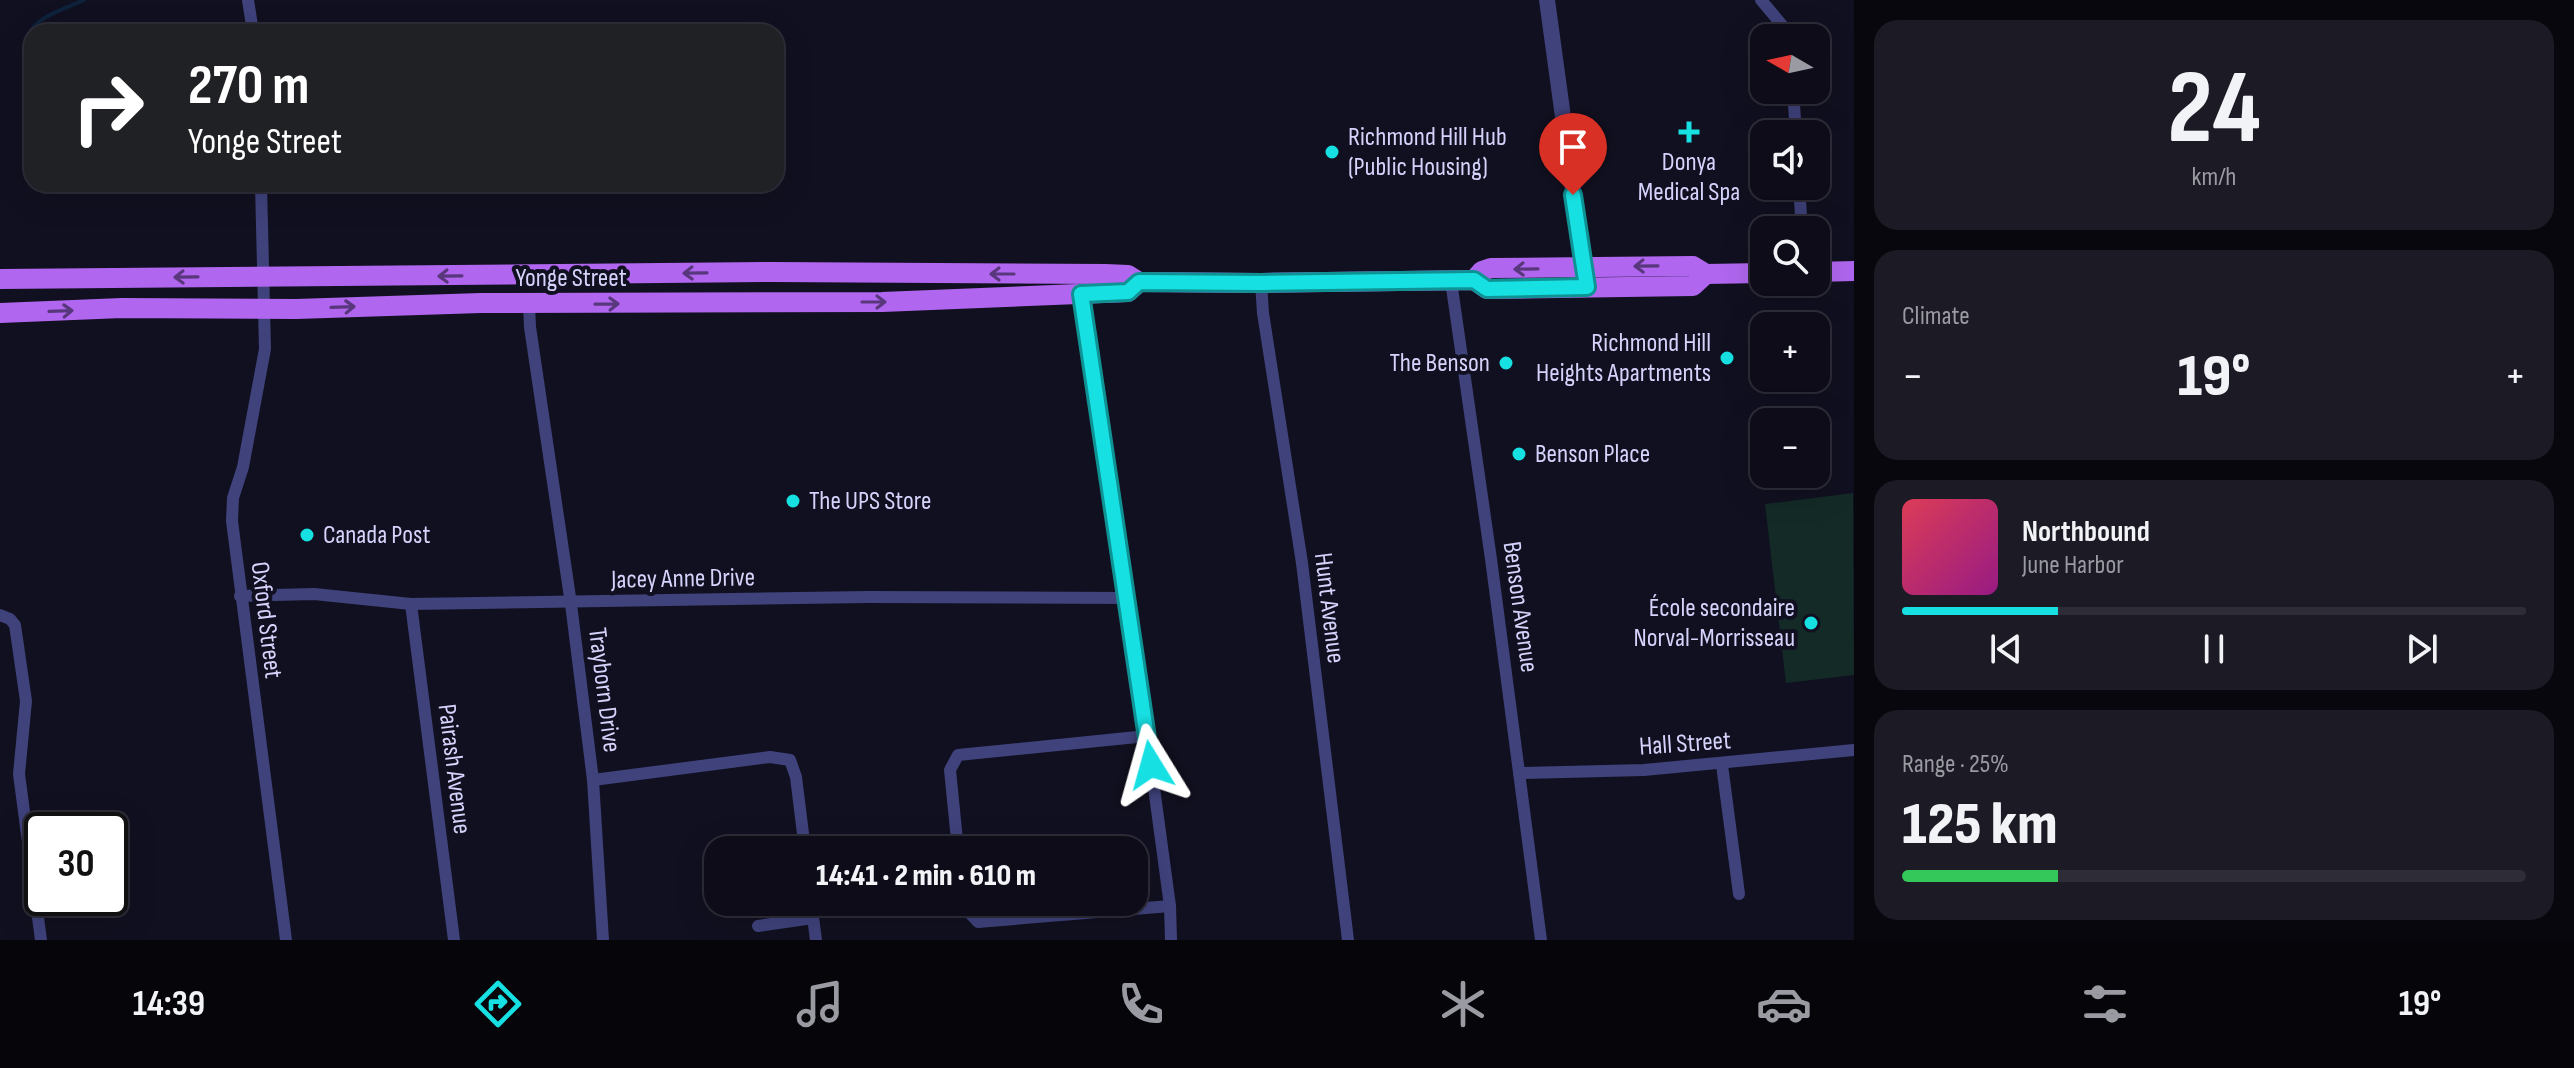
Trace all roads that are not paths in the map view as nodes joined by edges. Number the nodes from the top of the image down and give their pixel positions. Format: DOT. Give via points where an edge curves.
graph roads {
  1 [pos="248,0"];
  2 [pos="1547,0"];
  3 [pos="1761,0"];
  4 [pos="252,24"];
  5 [pos="1781,24"];
  6 [pos="261,192"];
  7 [pos="1582,267"];
  8 [pos="1854,271"];
  9 [pos="1830,272"];
  10 [pos="1750,273"];
  11 [pos="1706,274"];
  12 [pos="264,278"];
  13 [pos="0,279"];
  14 [pos="1474,280"];
  15 [pos="1451,281"];
  16 [pos="1261,283"];
  17 [pos="1080,284"];
  18 [pos="1587,287"];
  19 [pos="529,305"];
  20 [pos="265,308"];
  21 [pos="0,313"];
  22 [pos="240,596"];
  23 [pos="1127,598"];
  24 [pos="411,604"];
  25 [pos="571,604"];
  26 [pos="1,615"];
  27 [pos="1147,736"];
  28 [pos="1854,750"];
  29 [pos="1722,765"];
  30 [pos="1519,773"];
  31 [pos="593,780"];
  32 [pos="803,836"];
  33 [pos="957,836"];
  34 [pos="1739,894"];
  35 [pos="1170,906"];
  36 [pos="1148,908"];
  37 [pos="972,916"];
  38 [pos="1050,916"];
  39 [pos="813,918"];
  40 [pos="758,926"];
  41 [pos="41,940"];
  42 [pos="286,940"];
  43 [pos="454,940"];
  44 [pos="603,940"];
  45 [pos="816,940"];
  46 [pos="1171,940"];
  47 [pos="1348,940"];
  48 [pos="1541,940"];
  1 -- 4 [label="street"];
  2 -- 7 [label="street"];
  3 -- 5 [label="street"];
  6 -- 12 [label="street, Oxford Street"];
  11 -- 7 [label="main road, Yonge Street, one-way" via="1693,266"];
  7 -- 14 [label="main road, Yonge Street, one-way" via="1487,268"];
  7 -- 18 [label="street"];
  8 -- 9 [label="main road"];
  10 -- 11 [label="main road, Yonge Street"];
  11 -- 18 [label="main road, Yonge Street" via="1693,286"];
  12 -- 13 [label="main road, Yonge Street, one-way"];
  17 -- 12 [label="main road, Yonge Street, one-way" via="762,272"];
  12 -- 20 [label="street, Oxford Street"];
  14 -- 15 [label="main road, Yonge Street"];
  14 -- 18 [label="main road, Yonge Street" via="1487,289"];
  15 -- 16 [label="main road, Yonge Street"];
  15 -- 30 [label="street, Benson Avenue"];
  16 -- 17 [label="main road, Yonge Street" via="1139,282 1128,275"];
  16 -- 47 [label="street, Hunt Avenue"];
  19 -- 17 [label="main road, Yonge Street, one-way" via="882,302"];
  17 -- 23 [label="street"];
  20 -- 19 [label="main road, Yonge Street, one-way"];
  19 -- 25 [label="street, Trayborn Drive"];
  21 -- 20 [label="main road, Yonge Street, one-way"];
  20 -- 22 [label="street, Oxford Street" via="261,377 233,498"];
  22 -- 24 [label="street, Jacey Anne Drive" via="314,594"];
  22 -- 42 [label="street, Oxford Street"];
  23 -- 25 [label="street, Jacey Anne Drive"];
  23 -- 27 [label="street"];
  24 -- 25 [label="street, Jacey Anne Drive"];
  24 -- 43 [label="street, Pairash Avenue"];
  25 -- 31 [label="street, Trayborn Drive"];
  26 -- 41 [label="street" via="15,625 26,701 19,774"];
  27 -- 33 [label="street" via="958,755 950,770"];
  27 -- 35 [label="street"];
  28 -- 29 [label="street, Hall Street"];
  29 -- 30 [label="street, Hall Street"];
  29 -- 34 [label="street"];
  30 -- 48 [label="street, Benson Avenue"];
  31 -- 32 [label="street" via="770,757 790,760"];
  31 -- 44 [label="street, Trayborn Drive"];
  35 -- 36 [label="street"];
  35 -- 46 [label="street"];
  37 -- 38 [label="street" via="978,922"];
  39 -- 40 [label="street"];
  39 -- 45 [label="street"];
}
